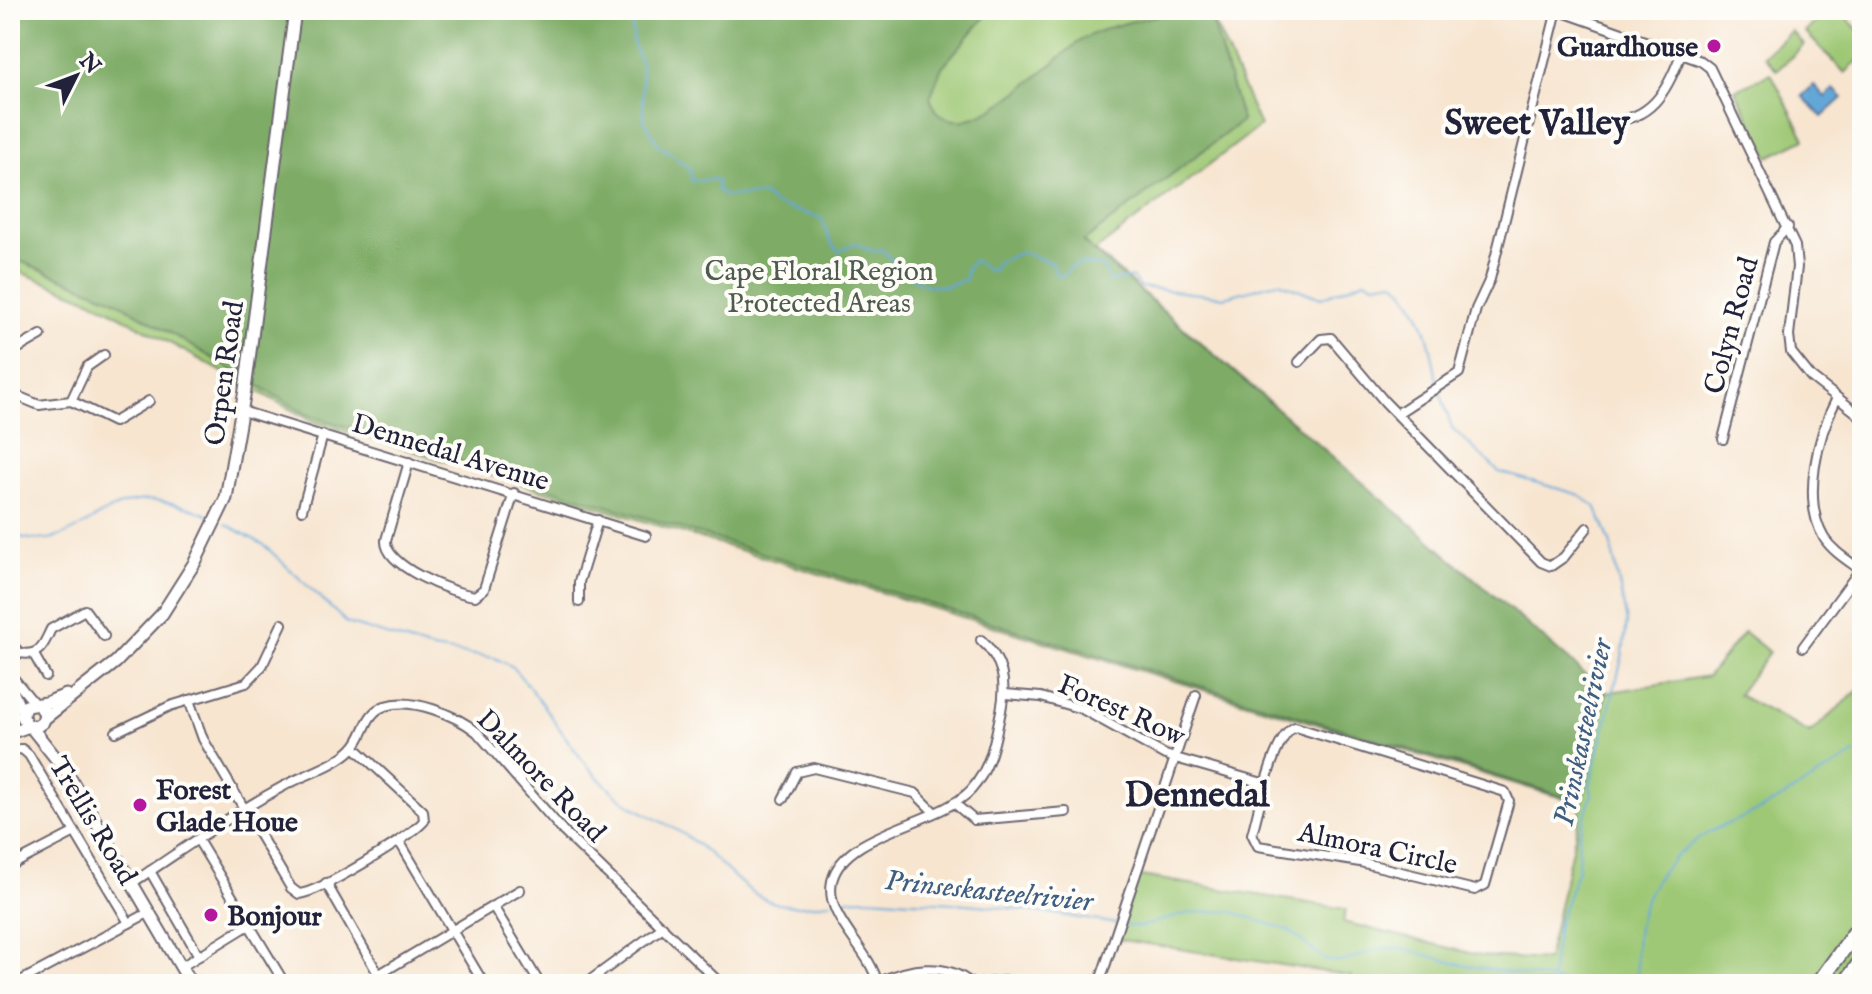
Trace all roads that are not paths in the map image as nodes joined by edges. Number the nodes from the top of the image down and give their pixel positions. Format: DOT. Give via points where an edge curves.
graph roads {
  1 [pos="295,10"];
  2 [pos="1557,10"];
  3 [pos="1681,54"];
  4 [pos="1606,121"];
  5 [pos="1788,227"];
  6 [pos="41,335"];
  7 [pos="10,353"];
  8 [pos="104,355"];
  9 [pos="1299,362"];
  10 [pos="10,393"];
  11 [pos="1837,398"];
  12 [pos="71,401"];
  13 [pos="149,401"];
  14 [pos="242,411"];
  15 [pos="1398,413"];
  16 [pos="1862,417"];
  17 [pos="323,435"];
  18 [pos="1723,439"];
  19 [pos="409,462"];
  20 [pos="514,493"];
  21 [pos="302,510"];
  22 [pos="598,520"];
  23 [pos="1587,528"];
  24 [pos="646,536"];
  25 [pos="1861,571"];
  26 [pos="579,602"];
  27 [pos="282,624"];
  28 [pos="104,636"];
  29 [pos="981,640"];
  30 [pos="10,643"];
  31 [pos="1803,647"];
  32 [pos="33,653"];
  33 [pos="10,674"];
  34 [pos="46,676"];
  35 [pos="10,681"];
  36 [pos="79,689"];
  37 [pos="1005,694"];
  38 [pos="1196,695"];
  39 [pos="189,700"];
  40 [pos="36,704"];
  41 [pos="22,712"];
  42 [pos="45,719"];
  43 [pos="10,724"];
  44 [pos="30,727"];
  45 [pos="116,732"];
  46 [pos="10,733"];
  47 [pos="354,747"];
  48 [pos="12,750"];
  49 [pos="1174,758"];
  50 [pos="66,771"];
  51 [pos="1266,784"];
  52 [pos="783,799"];
  53 [pos="954,803"];
  54 [pos="244,809"];
  55 [pos="934,812"];
  56 [pos="1066,812"];
  57 [pos="75,832"];
  58 [pos="198,840"];
  59 [pos="399,841"];
  60 [pos="10,866"];
  61 [pos="150,871"];
  62 [pos="132,883"];
  63 [pos="326,883"];
  64 [pos="520,890"];
  65 [pos="493,906"];
  66 [pos="148,913"];
  67 [pos="129,923"];
  68 [pos="1862,923"];
  69 [pos="249,925"];
  70 [pos="663,927"];
  71 [pos="452,931"];
  72 [pos="199,956"];
  73 [pos="1862,960"];
  74 [pos="181,967"];
  75 [pos="379,974"];
  76 [pos="1005,981"];
  77 [pos="15,984"];
  78 [pos="191,984"];
  79 [pos="285,984"];
  80 [pos="363,984"];
  81 [pos="384,984"];
  82 [pos="484,984"];
  83 [pos="540,984"];
  84 [pos="585,984"];
  85 [pos="721,984"];
  86 [pos="878,984"];
  87 [pos="972,984"];
  88 [pos="979,984"];
  89 [pos="1099,984"];
  90 [pos="1818,984"];
  91 [pos="1845,984"];
  1 -- 14 [label="main road, Orpen Road"];
  2 -- 3 [label="street"];
  2 -- 15 [label="street" via="1490,279 1476,309 1462,368 1452,380"];
  3 -- 4 [label="street" via="1672,79 1642,114"];
  3 -- 5 [label="street" via="1705,64 1715,75"];
  5 -- 11 [label="street" via="1797,267 1790,346 1801,368"];
  5 -- 18 [label="street, Colyn Road" via="1774,242"];
  6 -- 7 [label="street"];
  8 -- 12 [label="street" via="87,367"];
  9 -- 15 [label="street" via="1321,339 1331,338"];
  10 -- 12 [label="street" via="39,405"];
  11 -- 16 [label="street"];
  11 -- 25 [label="street" via="1814,460 1818,521 1831,547"];
  12 -- 13 [label="street" via="114,422"];
  14 -- 17 [label="street, Dennedal Avenue"];
  14 -- 36 [label="main road, Orpen Road" via="226,498 195,562 146,633"];
  15 -- 23 [label="street" via="1541,562 1559,563"];
  17 -- 19 [label="street, Dennedal Avenue"];
  17 -- 21 [label="street"];
  19 -- 20 [label="street, Dennedal Avenue"];
  19 -- 20 [label="street" via="387,552 395,563 462,594 475,596 484,589"];
  20 -- 22 [label="street, Dennedal Avenue"];
  22 -- 24 [label="street, Dennedal Avenue"];
  22 -- 26 [label="street" via="579,582"];
  25 -- 31 [label="street"];
  27 -- 39 [label="street" via="251,679"];
  28 -- 32 [label="street" via="85,610 51,629 45,646"];
  29 -- 37 [label="street" via="998,659"];
  30 -- 32 [label="street" via="20,653"];
  32 -- 34 [label="street"];
  33 -- 40 [label="street"];
  35 -- 41 [label="street"];
  36 -- 40 [label="main road, Orpen Road"];
  36 -- 42 [label="main road, Orpen Road"];
  37 -- 49 [label="street, Forest Row" via="1082,709"];
  37 -- 53 [label="street" via="986,767"];
  38 -- 49 [label="street"];
  39 -- 45 [label="street"];
  39 -- 54 [label="street" via="199,731"];
  40 -- 41 [label="main road, Orpen Road"];
  40 -- 42 [label="main road"];
  41 -- 43 [label="main road, Orpen Road"];
  41 -- 44 [label="main road"];
  42 -- 44 [label="main road, Orpen Road"];
  42 -- 50 [label="main road"];
  44 -- 46 [label="main road, Orpen Road"];
  44 -- 50 [label="main road"];
  47 -- 54 [label="street, Dalmore Road"];
  47 -- 59 [label="street" via="425,814 424,821"];
  47 -- 70 [label="street, Dalmore Road" via="368,719 386,706 423,708 464,722 564,832"];
  48 -- 57 [label="street, Trellis Road" via="29,755"];
  49 -- 51 [label="street, Forest Row"];
  49 -- 89 [label="street"];
  50 -- 62 [label="main road"];
  51 -- 51 [label="street, Almora Circle" via="1284,734 1301,727 1502,790 1509,801 1488,880 1475,890 1360,862 1258,846 1252,834"];
  52 -- 55 [label="street" via="797,772 814,768 915,793"];
  53 -- 55 [label="street"];
  53 -- 56 [label="street" via="974,820"];
  54 -- 58 [label="street, Dalmore Road"];
  54 -- 63 [label="street" via="295,892 310,892"];
  55 -- 86 [label="street" via="840,863 833,879 835,912 867,954"];
  57 -- 60 [label="street"];
  57 -- 67 [label="street, Trellis Road"];
  58 -- 61 [label="street, Dalmore Road"];
  58 -- 69 [label="street"];
  59 -- 63 [label="street"];
  59 -- 71 [label="street"];
  61 -- 62 [label="street, Dalmore Road"];
  61 -- 72 [label="street"];
  62 -- 66 [label="main road"];
  63 -- 75 [label="street"];
  64 -- 65 [label="street"];
  65 -- 71 [label="street"];
  65 -- 83 [label="street"];
  66 -- 67 [label="street"];
  66 -- 74 [label="main road"];
  67 -- 77 [label="street"];
  68 -- 90 [label="highway"];
  69 -- 72 [label="street"];
  69 -- 79 [label="street"];
  70 -- 84 [label="street"];
  70 -- 85 [label="street, Dalmore Road"];
  71 -- 75 [label="street"];
  71 -- 82 [label="street"];
  72 -- 74 [label="street"];
  73 -- 91 [label="highway"];
  74 -- 78 [label="main road"];
  75 -- 80 [label="street"];
  75 -- 81 [label="street"];
  76 -- 88 [label="street"];
  86 -- 87 [label="street" via="896,974 931,968"];
}
